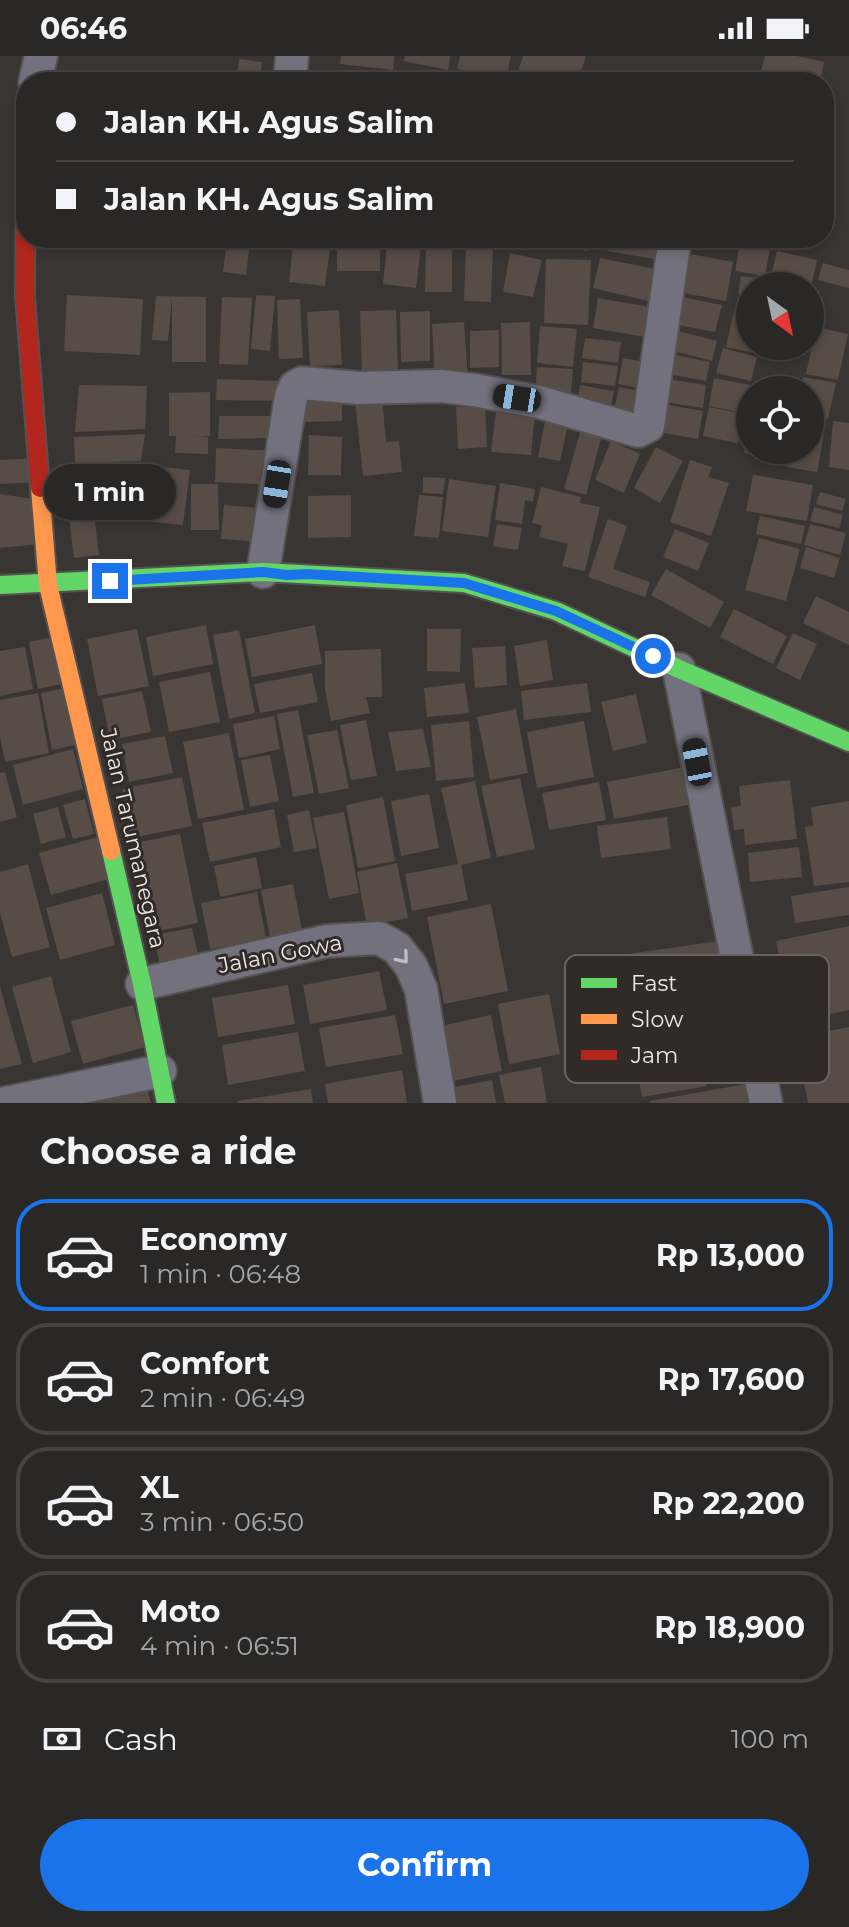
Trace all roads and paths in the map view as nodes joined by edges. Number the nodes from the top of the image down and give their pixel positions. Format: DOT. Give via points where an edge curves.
graph roads {
  1 [pos="25,248"];
  2 [pos="674,248"];
  3 [pos="263,572"];
  4 [pos="0,585"];
  5 [pos="48,585"];
  6 [pos="679,669"];
  7 [pos="849,742"];
  8 [pos="736,955"];
  9 [pos="142,984"];
  10 [pos="160,1071"];
  11 [pos="762,1083"];
  12 [pos="6,1103"];
  13 [pos="166,1103"];
  14 [pos="440,1103"];
  15 [pos="766,1103"];
  1 -- 5 [label="street, Jalan Tarumanegara"];
  2 -- 3 [label="street" via="648,426 638,431 539,402 441,386 295,387"];
  3 -- 5 [label="street"];
  3 -- 6 [label="street" via="464,583 556,611"];
  4 -- 5 [label="street"];
  5 -- 9 [label="street, Jalan Tarumanegara"];
  6 -- 7 [label="street"];
  6 -- 8 [label="street"];
  9 -- 10 [label="street, Jalan Tarumanegara"];
  9 -- 14 [label="street, Jalan Gowa, one-way" via="327,941 379,938 397,948 421,989"];
  10 -- 12 [label="street"];
  10 -- 13 [label="street, Jalan Tarumanegara"];
  11 -- 15 [label="street"];
}
